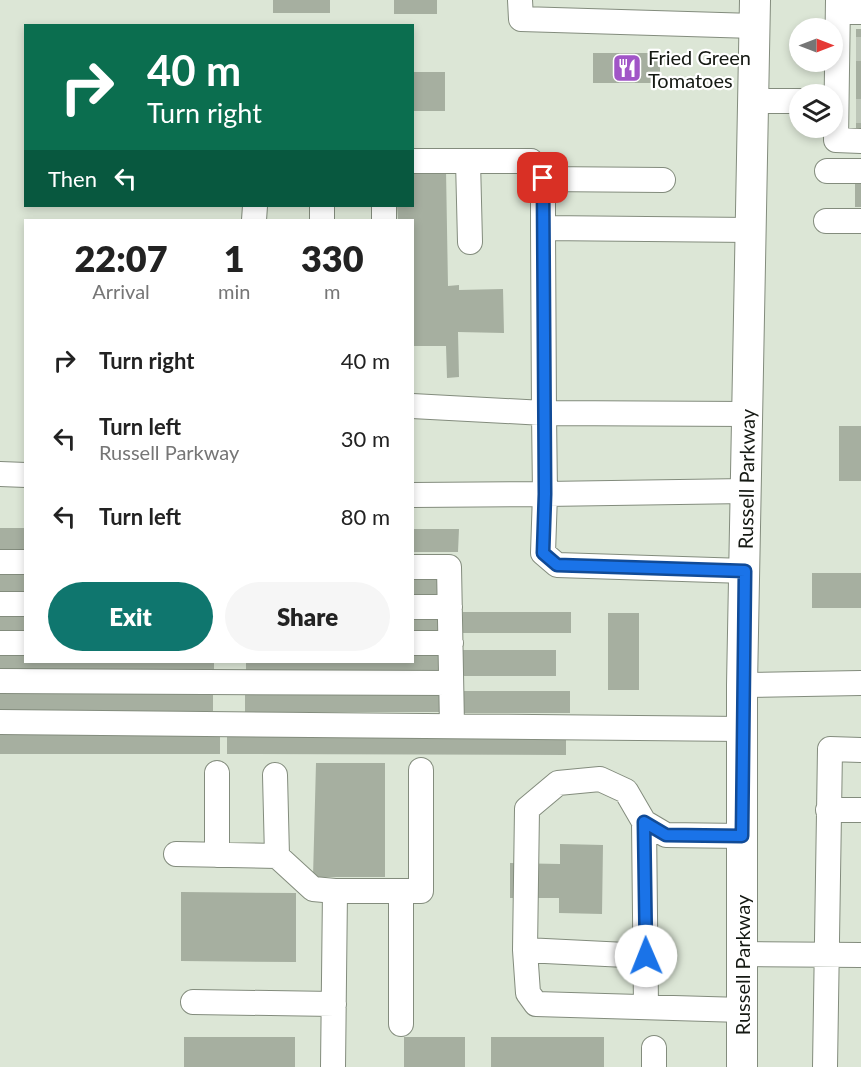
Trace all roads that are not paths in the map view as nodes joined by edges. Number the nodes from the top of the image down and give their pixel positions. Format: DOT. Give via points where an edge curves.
graph roads {
  1 [pos="520,0"];
  2 [pos="845,8"];
  3 [pos="755,13"];
  4 [pos="753,101"];
  5 [pos="789,101"];
  6 [pos="844,119"];
  7 [pos="414,161"];
  8 [pos="468,161"];
  9 [pos="861,171"];
  10 [pos="543,178"];
  11 [pos="663,180"];
  12 [pos="826,221"];
  13 [pos="861,221"];
  14 [pos="543,228"];
  15 [pos="750,230"];
  16 [pos="470,242"];
  17 [pos="414,406"];
  18 [pos="544,413"];
  19 [pos="747,414"];
  20 [pos="0,474"];
  21 [pos="24,475"];
  22 [pos="746,491"];
  23 [pos="545,494"];
  24 [pos="414,495"];
  25 [pos="0,562"];
  26 [pos="24,562"];
  27 [pos="414,567"];
  28 [pos="745,571"];
  29 [pos="0,604"];
  30 [pos="24,604"];
  31 [pos="414,607"];
  32 [pos="450,607"];
  33 [pos="0,643"];
  34 [pos="24,643"];
  35 [pos="414,643"];
  36 [pos="451,643"];
  37 [pos="0,681"];
  38 [pos="451,683"];
  39 [pos="861,683"];
  40 [pos="742,685"];
  41 [pos="0,722"];
  42 [pos="452,726"];
  43 [pos="742,729"];
  44 [pos="861,750"];
  45 [pos="422,770"];
  46 [pos="217,773"];
  47 [pos="275,775"];
  48 [pos="828,810"];
  49 [pos="861,810"];
  50 [pos="644,822"];
  51 [pos="742,836"];
  52 [pos="176,854"];
  53 [pos="217,855"];
  54 [pos="277,856"];
  55 [pos="335,891"];
  56 [pos="401,891"];
  57 [pos="525,950"];
  58 [pos="742,954"];
  59 [pos="825,955"];
  60 [pos="861,955"];
  61 [pos="646,956"];
  62 [pos="194,1002"];
  63 [pos="334,1004"];
  64 [pos="646,1007"];
  65 [pos="742,1010"];
  66 [pos="401,1024"];
  67 [pos="333,1067"];
  68 [pos="742,1067"];
  69 [pos="825,1067"];
  1 -- 3 [label="street" via="521,19"];
  2 -- 6 [label="street"];
  3 -- 4 [label="main road, Russell Parkway"];
  4 -- 5 [label="street"];
  4 -- 15 [label="main road, Russell Parkway"];
  6 -- 9 [label="street" via="827,168"];
  7 -- 8 [label="street"];
  8 -- 10 [label="street" via="531,161"];
  8 -- 16 [label="street"];
  10 -- 11 [label="street"];
  10 -- 14 [label="street"];
  12 -- 13 [label="street"];
  14 -- 15 [label="street"];
  14 -- 18 [label="street"];
  15 -- 19 [label="main road, Russell Parkway"];
  17 -- 18 [label="street"];
  18 -- 19 [label="street"];
  18 -- 23 [label="street"];
  19 -- 22 [label="main road, Russell Parkway"];
  20 -- 21 [label="street"];
  22 -- 23 [label="street"];
  22 -- 28 [label="main road, Russell Parkway"];
  23 -- 24 [label="street"];
  23 -- 28 [label="street" via="543,553 557,565"];
  25 -- 26 [label="street"];
  27 -- 32 [label="street" via="449,567"];
  28 -- 40 [label="main road, Russell Parkway"];
  29 -- 30 [label="street"];
  31 -- 32 [label="street"];
  32 -- 36 [label="street"];
  33 -- 34 [label="street"];
  35 -- 36 [label="street"];
  36 -- 38 [label="street"];
  37 -- 38 [label="street"];
  38 -- 42 [label="street"];
  39 -- 40 [label="street"];
  40 -- 43 [label="main road, Russell Parkway"];
  41 -- 42 [label="street"];
  42 -- 43 [label="street"];
  43 -- 51 [label="main road, Russell Parkway"];
  44 -- 48 [label="street" via="830,749"];
  45 -- 56 [label="street" via="421,891"];
  46 -- 53 [label="street"];
  47 -- 54 [label="street"];
  48 -- 49 [label="street"];
  48 -- 59 [label="street"];
  50 -- 51 [label="street" via="666,835"];
  50 -- 57 [label="street" via="626,791 600,779 558,783 527,809"];
  50 -- 61 [label="street"];
  51 -- 58 [label="main road, Russell Parkway"];
  52 -- 53 [label="street"];
  53 -- 54 [label="street"];
  54 -- 55 [label="street" via="313,889"];
  55 -- 56 [label="street"];
  55 -- 63 [label="street"];
  56 -- 66 [label="street"];
  57 -- 61 [label="street"];
  57 -- 64 [label="street" via="528,993 536,1004"];
  58 -- 59 [label="street"];
  58 -- 65 [label="main road, Russell Parkway"];
  59 -- 60 [label="street"];
  59 -- 69 [label="street"];
  61 -- 64 [label="street"];
  62 -- 63 [label="street"];
  63 -- 67 [label="street"];
  64 -- 65 [label="street"];
  65 -- 68 [label="main road, Russell Parkway"];
}
